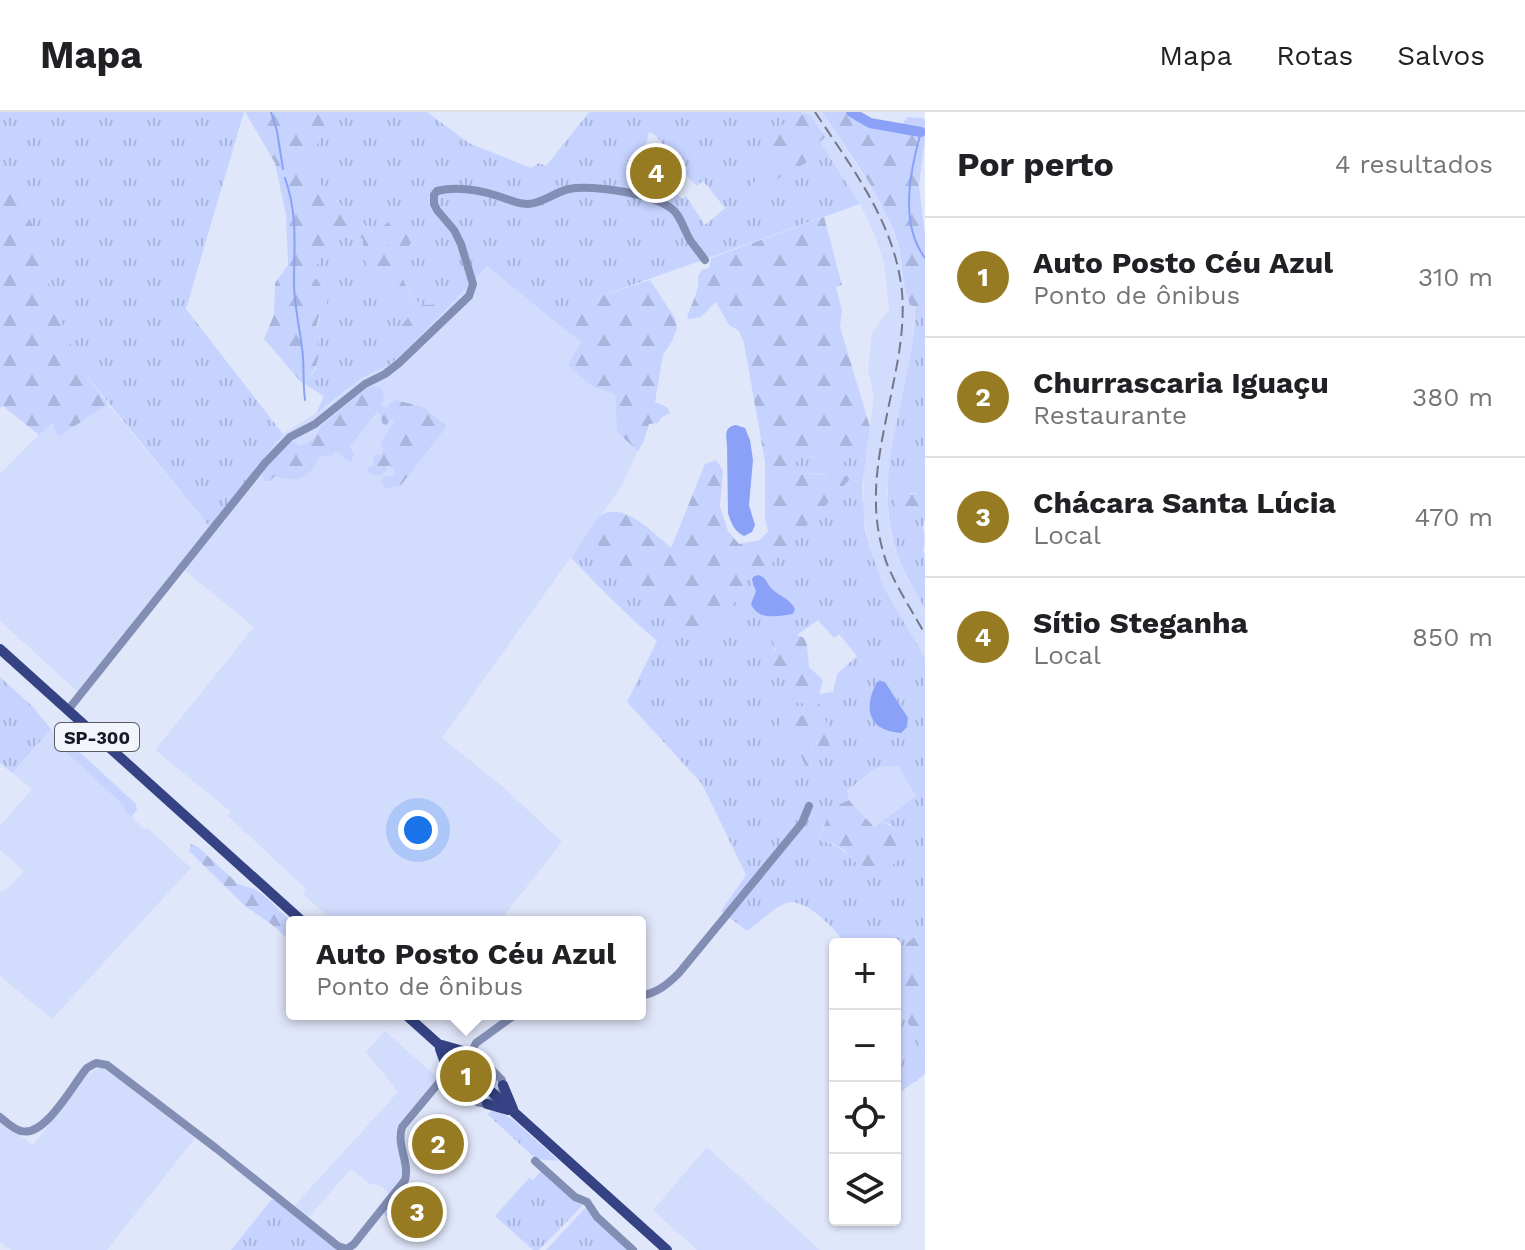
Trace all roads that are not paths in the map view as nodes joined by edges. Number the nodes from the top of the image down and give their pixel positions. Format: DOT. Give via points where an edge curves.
graph roads {
  1 [pos="705,260"];
  2 [pos="0,649"];
  3 [pos="68,710"];
  4 [pos="809,806"];
  5 [pos="296,916"];
  6 [pos="646,995"];
  7 [pos="412,1020"];
  8 [pos="508,1020"];
  9 [pos="438,1043"];
  10 [pos="467,1052"];
  11 [pos="453,1057"];
  12 [pos="447,1071"];
  13 [pos="503,1085"];
  14 [pos="498,1097"];
  15 [pos="487,1104"];
  16 [pos="516,1114"];
  17 [pos="0,1117"];
  18 [pos="535,1161"];
  19 [pos="347,1249"];
  20 [pos="633,1250"];
  21 [pos="667,1250"];
  1 -- 3 [label="street" via="676,213 656,200 581,188 529,204 481,191 437,191 434,204 459,237 473,284 469,296 399,363 284,442"];
  2 -- 3 [label="main road, SP-300"];
  3 -- 5 [label="main road, SP-300"];
  4 -- 6 [label="street" via="802,823 679,973"];
  7 -- 9 [label="main road"];
  8 -- 10 [label="street"];
  9 -- 10 [label="main road"];
  9 -- 11 [label="main road"];
  9 -- 12 [label="main road"];
  10 -- 11 [label="street"];
  10 -- 13 [label="street" via="496,1072"];
  11 -- 12 [label="street"];
  11 -- 14 [label="main road"];
  12 -- 15 [label="street" via="474,1101"];
  12 -- 19 [label="street" via="402,1127 405,1180"];
  13 -- 14 [label="street"];
  13 -- 16 [label="main road"];
  14 -- 15 [label="street"];
  14 -- 16 [label="main road"];
  15 -- 16 [label="main road"];
  16 -- 21 [label="main road"];
  17 -- 19 [label="street" via="18,1130 37,1129 87,1068 107,1065"];
  18 -- 20 [label="street" via="587,1202"];
}
